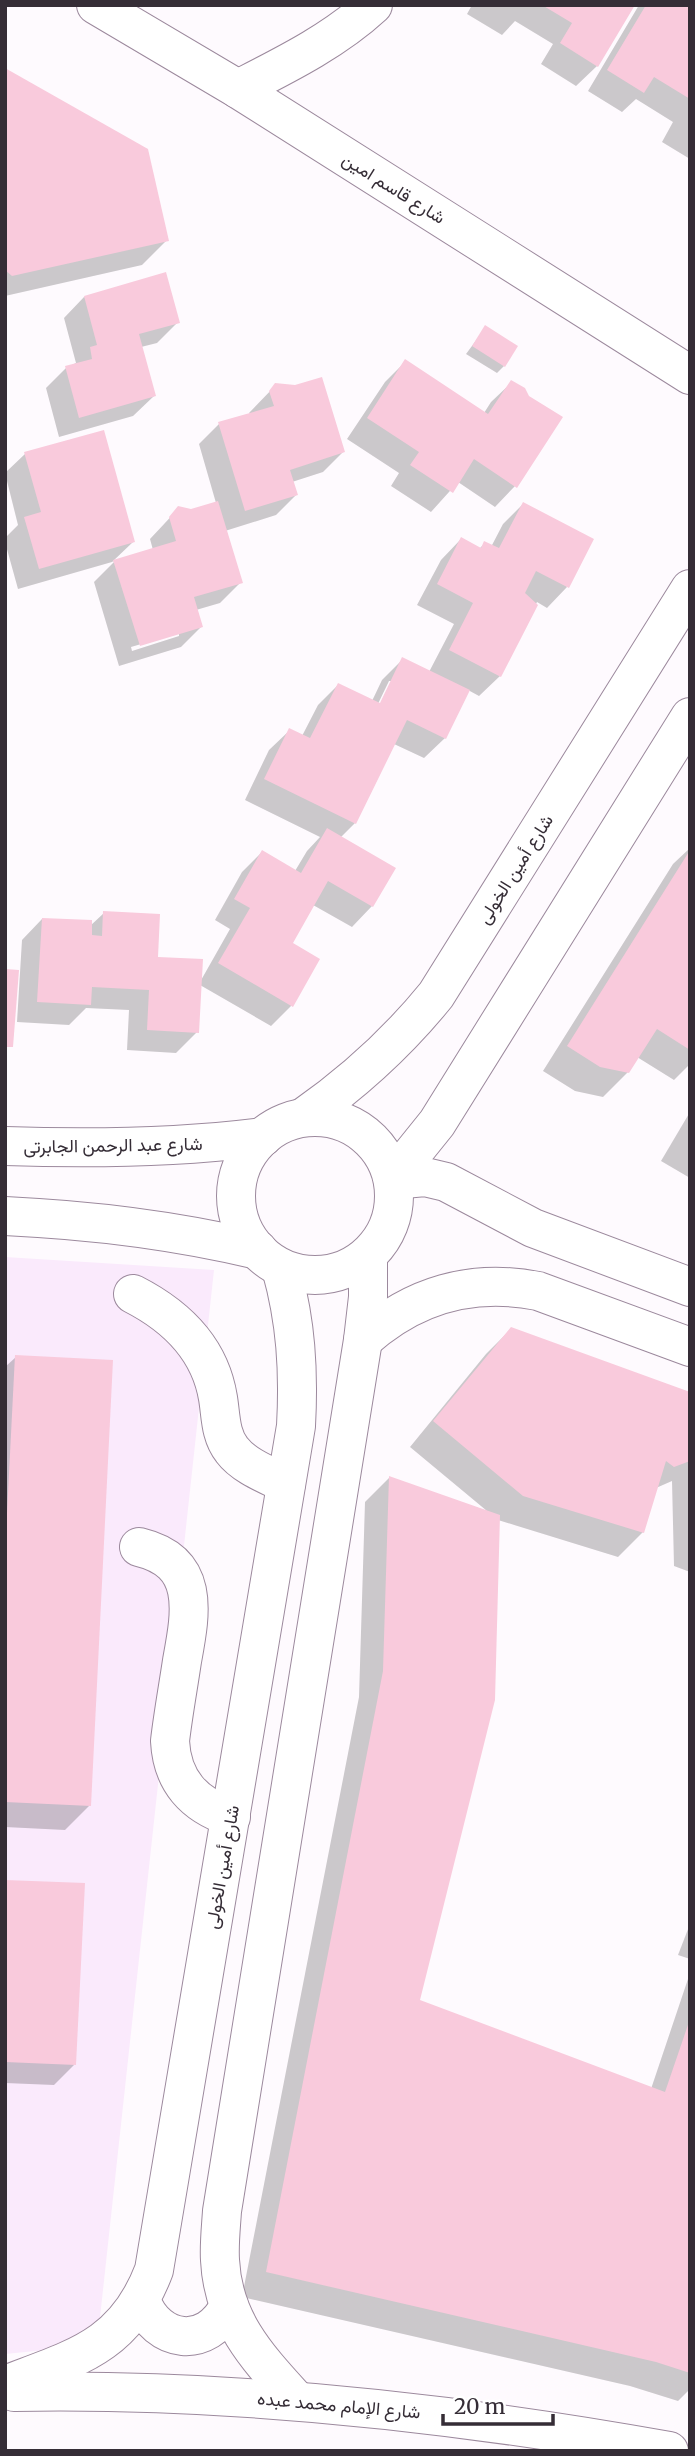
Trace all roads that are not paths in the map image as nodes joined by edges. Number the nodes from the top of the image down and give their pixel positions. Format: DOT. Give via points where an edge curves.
graph roads {
  1 [pos="96,5"];
  2 [pos="373,5"];
  3 [pos="238,89"];
  4 [pos="690,374"];
  5 [pos="690,589"];
  6 [pos="690,717"];
  7 [pos="304,1117"];
  8 [pos="263,1137"];
  9 [pos="5,1146"];
  10 [pos="392,1178"];
  11 [pos="5,1216"];
  12 [pos="368,1255"];
  13 [pos="270,1259"];
  14 [pos="690,1287"];
  15 [pos="133,1294"];
  16 [pos="363,1340"];
  17 [pos="690,1347"];
  18 [pos="286,1484"];
  19 [pos="139,1547"];
  20 [pos="231,1817"];
  21 [pos="141,2300"];
  22 [pos="229,2306"];
  23 [pos="5,2385"];
  24 [pos="5,2393"];
  25 [pos="298,2401"];
  26 [pos="583,2443"];
  27 [pos="669,2451"];
  1 -- 3 [label="street, شارع قاسم امين"];
  2 -- 3 [label="street" via="301,57"];
  3 -- 4 [label="street, شارع قاسم امين"];
  5 -- 7 [label="street, شارع أمين الخولى" via="436,995 375,1062"];
  6 -- 10 [label="street" via="437,1122"];
  7 -- 8 [label="street"];
  7 -- 10 [label="street" via="342,1121 358,1129 384,1157"];
  8 -- 9 [label="street, شارع عبد الرحمن الجابرتى" via="126,1148"];
  8 -- 13 [label="street" via="242,1166 236,1201 247,1235"];
  10 -- 12 [label="street" via="393,1214"];
  10 -- 14 [label="street" via="446,1182 533,1228"];
  11 -- 13 [label="street" via="141,1227"];
  12 -- 13 [label="street" via="326,1275 311,1275"];
  12 -- 16 [label="street"];
  13 -- 18 [label="street, شارع أمين الخولى" via="295,1330 298,1362 296,1426"];
  15 -- 18 [label="street" via="172,1318 202,1353 218,1396 222,1430 239,1459"];
  16 -- 17 [label="street" via="422,1300 491,1286 538,1291"];
  16 -- 22 [label="street" via="222,2211 220,2260"];
  18 -- 20 [label="street, شارع أمين الخولى"];
  19 -- 20 [label="street" via="175,1566 188,1592 189,1620 170,1741 175,1771 203,1806"];
  20 -- 21 [label="street, شارع أمين الخولى" via="157,2255"];
  21 -- 22 [label="street" via="164,2331 189,2336 213,2327"];
  21 -- 23 [label="street, شارع أمين الخولى" via="119,2329 90,2351"];
  22 -- 25 [label="street" via="250,2348"];
  24 -- 25 [label="street, شارع الإمام محمد عبده" via="142,2393"];
  25 -- 26 [label="street, شارع الإمام محمد عبده" via="474,2419"];
  26 -- 27 [label="street, شارع الإمام محمد عبده"];
}
